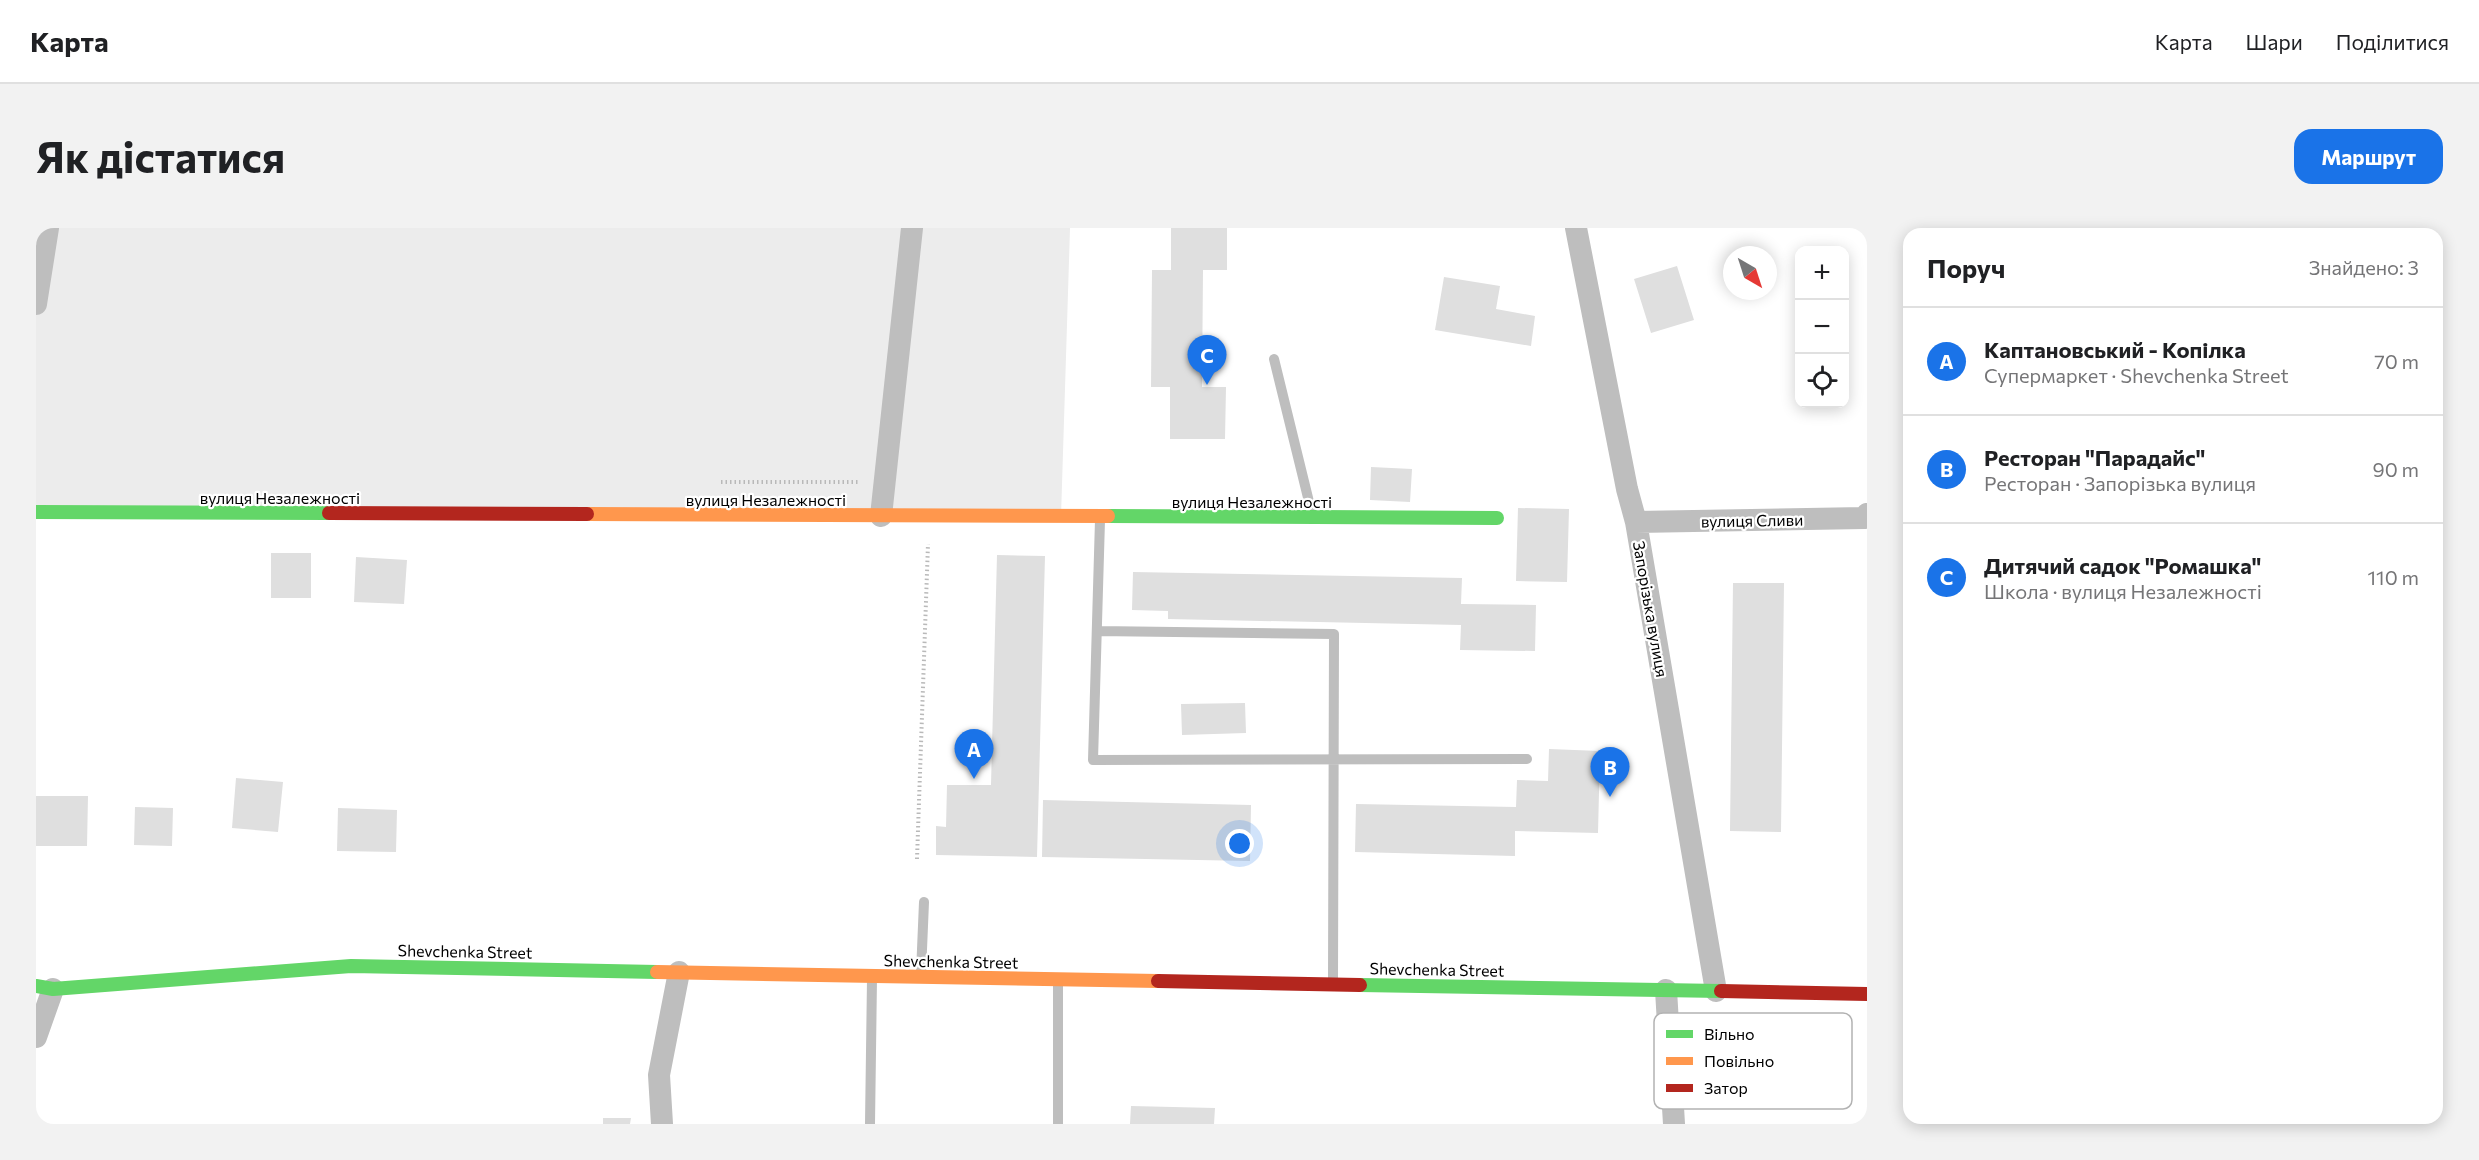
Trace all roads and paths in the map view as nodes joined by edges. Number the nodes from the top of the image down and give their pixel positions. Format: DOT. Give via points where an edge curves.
graph roads {
  1 [pos="48,228"];
  2 [pos="912,228"];
  3 [pos="1576,228"];
  4 [pos="36,304"];
  5 [pos="1274,359"];
  6 [pos="36,512"];
  7 [pos="881,516"];
  8 [pos="929,516"];
  9 [pos="1101,517"];
  10 [pos="1866,517"];
  11 [pos="1313,518"];
  12 [pos="1497,519"];
  13 [pos="1636,522"];
  14 [pos="1097,631"];
  15 [pos="1527,759"];
  16 [pos="1334,761"];
  17 [pos="916,859"];
  18 [pos="924,902"];
  19 [pos="679,972"];
  20 [pos="872,976"];
  21 [pos="921,977"];
  22 [pos="1058,979"];
  23 [pos="1333,984"];
  24 [pos="45,988"];
  25 [pos="1666,990"];
  26 [pos="1716,991"];
  27 [pos="1867,994"];
  28 [pos="1667,1013"];
  29 [pos="36,1037"];
  30 [pos="1673,1109"];
  31 [pos="662,1124"];
  32 [pos="870,1124"];
  33 [pos="1058,1124"];
  34 [pos="1674,1124"];
  1 -- 4 [label="street"];
  2 -- 7 [label="street"];
  3 -- 13 [label="street, Запорізька вулиця"];
  5 -- 11 [label="lane"];
  6 -- 7 [label="main road, вулиця Незалежності"];
  7 -- 8 [label="main road, вулиця Незалежності"];
  8 -- 9 [label="main road, вулиця Незалежності"];
  8 -- 17 [label="path"];
  9 -- 11 [label="main road, вулиця Незалежності"];
  9 -- 14 [label="lane"];
  10 -- 13 [label="street, вулиця Сливи"];
  11 -- 12 [label="main road, вулиця Незалежності"];
  13 -- 26 [label="street, Запорізька вулиця"];
  14 -- 16 [label="lane" via="1334,634"];
  14 -- 16 [label="lane" via="1093,760"];
  15 -- 16 [label="lane"];
  16 -- 23 [label="lane"];
  18 -- 21 [label="lane"];
  19 -- 20 [label="main road, Shevchenka Street"];
  19 -- 24 [label="main road, Shevchenka Street" via="351,966"];
  19 -- 31 [label="street" via="659,1075"];
  20 -- 21 [label="main road, Shevchenka Street"];
  20 -- 32 [label="lane"];
  21 -- 22 [label="main road, Shevchenka Street"];
  22 -- 23 [label="main road, Shevchenka Street"];
  22 -- 33 [label="lane"];
  23 -- 25 [label="main road, Shevchenka Street"];
  24 -- 29 [label="street"];
  25 -- 26 [label="main road, Shevchenka Street"];
  25 -- 28 [label="street"];
  26 -- 27 [label="main road, Shevchenka Street"];
  30 -- 34 [label="street"];
}
